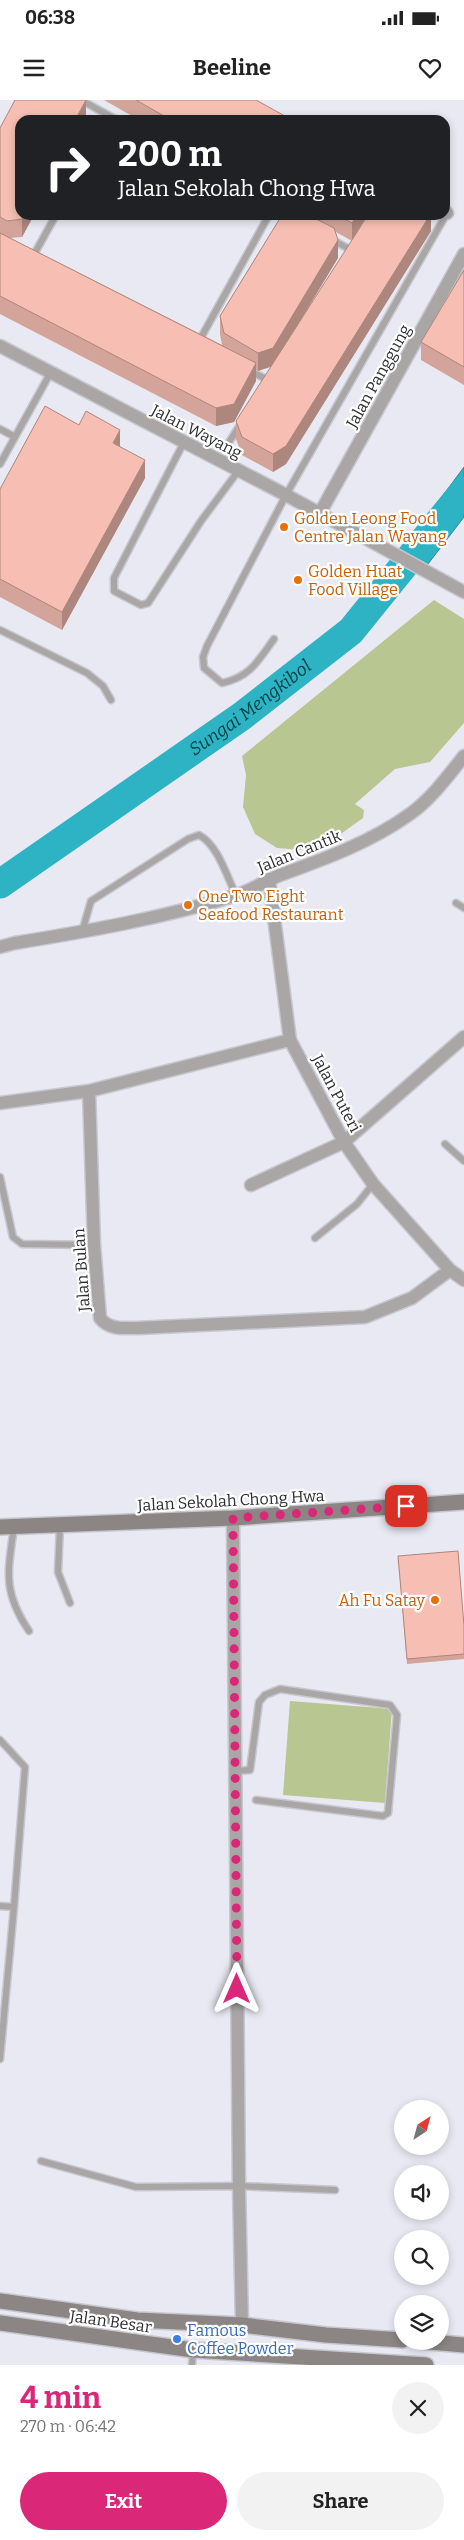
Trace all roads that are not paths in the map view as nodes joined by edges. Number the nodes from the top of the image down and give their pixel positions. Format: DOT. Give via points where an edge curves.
graph roads {
  1 [pos="81,100"];
  2 [pos="104,115"];
  3 [pos="53,220"];
  4 [pos="266,220"];
  5 [pos="441,220"];
  6 [pos="323,234"];
  7 [pos="354,240"];
  8 [pos="349,249"];
  9 [pos="24,254"];
  10 [pos="464,254"];
  11 [pos="344,257"];
  12 [pos="32,258"];
  13 [pos="41,262"];
  14 [pos="189,340"];
  15 [pos="197,344"];
  16 [pos="0,346"];
  17 [pos="206,349"];
  18 [pos="242,367"];
  19 [pos="51,372"];
  20 [pos="273,372"];
  21 [pos="268,380"];
  22 [pos="263,388"];
  23 [pos="242,422"];
  24 [pos="0,429"];
  25 [pos="15,437"];
  26 [pos="184,442"];
  27 [pos="226,447"];
  28 [pos="0,464"];
  29 [pos="239,470"];
  30 [pos="286,495"];
  31 [pos="320,513"];
  32 [pos="464,592"];
  33 [pos="0,630"];
  34 [pos="274,639"];
  35 [pos="111,700"];
  36 [pos="464,756"];
  37 [pos="269,879"];
  38 [pos="236,895"];
  39 [pos="456,903"];
  40 [pos="464,908"];
  41 [pos="82,932"];
  42 [pos="0,948"];
  43 [pos="464,1037"];
  44 [pos="290,1040"];
  45 [pos="89,1091"];
  46 [pos="0,1103"];
  47 [pos="344,1142"];
  48 [pos="445,1144"];
  49 [pos="464,1161"];
  50 [pos="0,1177"];
  51 [pos="252,1184"];
  52 [pos="373,1184"];
  53 [pos="315,1238"];
  54 [pos="94,1246"];
  55 [pos="450,1270"];
  56 [pos="464,1280"];
  57 [pos="464,1502"];
  58 [pos="233,1518"];
  59 [pos="60,1525"];
  60 [pos="7,1527"];
  61 [pos="8,1582"];
  62 [pos="0,1583"];
  63 [pos="70,1603"];
  64 [pos="29,1631"];
  65 [pos="0,1740"];
  66 [pos="235,1772"];
  67 [pos="256,1800"];
  68 [pos="0,1906"];
  69 [pos="14,1907"];
  70 [pos="0,2059"];
  71 [pos="41,2160"];
  72 [pos="238,2186"];
  73 [pos="335,2190"];
  74 [pos="3,2300"];
  75 [pos="2,2324"];
  76 [pos="242,2325"];
  77 [pos="394,2339"];
  78 [pos="449,2344"];
  79 [pos="464,2345"];
  80 [pos="192,2358"];
  81 [pos="414,2365"];
  82 [pos="426,2365"];
  1 -- 2 [label="lane"];
  3 -- 12 [label="lane"];
  4 -- 15 [label="lane"];
  5 -- 30 [label="lane"];
  6 -- 8 [label="lane"];
  7 -- 8 [label="lane"];
  8 -- 11 [label="lane"];
  9 -- 12 [label="lane"];
  10 -- 31 [label="street, Jalan Panggung"];
  12 -- 13 [label="lane"];
  14 -- 15 [label="lane"];
  15 -- 17 [label="lane"];
  16 -- 19 [label="street, Jalan Wayang"];
  18 -- 21 [label="lane"];
  19 -- 25 [label="lane"];
  19 -- 26 [label="street, Jalan Wayang"];
  20 -- 21 [label="lane"];
  21 -- 22 [label="lane"];
  23 -- 27 [label="lane"];
  24 -- 25 [label="lane"];
  25 -- 28 [label="lane"];
  26 -- 29 [label="street, Jalan Wayang"];
  26 -- 29 [label="lane" via="114,578 114,591 140,605 148,603 201,521"];
  29 -- 30 [label="street, Jalan Wayang"];
  30 -- 31 [label="street, Jalan Wayang"];
  30 -- 34 [label="lane" via="207,646 204,668 222,682 237,680 254,668"];
  31 -- 32 [label="street, Jalan Wayang"];
  33 -- 35 [label="lane" via="87,673 103,686"];
  36 -- 37 [label="street, Jalan Cantik" via="444,782 411,813 378,834 335,855"];
  37 -- 38 [label="street, Jalan Cantik"];
  37 -- 44 [label="street, Jalan Puteri"];
  38 -- 41 [label="street, Jalan Cantik"];
  38 -- 41 [label="lane" via="213,848 206,838 199,835 188,838 91,901"];
  39 -- 40 [label="lane"];
  41 -- 42 [label="street, Jalan Cantik" via="15,942"];
  43 -- 47 [label="street"];
  44 -- 45 [label="street"];
  44 -- 47 [label="street, Jalan Puteri"];
  45 -- 46 [label="street"];
  45 -- 54 [label="street, Jalan Bulan"];
  47 -- 51 [label="street"];
  47 -- 52 [label="street, Jalan Puteri"];
  48 -- 49 [label="lane"];
  50 -- 54 [label="lane" via="13,1237 22,1244"];
  52 -- 53 [label="lane" via="357,1204"];
  52 -- 55 [label="street, Jalan Puteri"];
  54 -- 55 [label="street, Jalan Bulan" via="100,1318 114,1327 365,1317 412,1298"];
  55 -- 56 [label="street, Jalan Puteri"];
  57 -- 58 [label="main road, Jalan Sekolah Chong Hwa"];
  58 -- 59 [label="main road, Jalan Sekolah Chong Hwa"];
  58 -- 66 [label="street"];
  59 -- 60 [label="main road, Jalan Sekolah Chong Hwa"];
  59 -- 63 [label="lane" via="58,1572"];
  60 -- 61 [label="lane"];
  61 -- 62 [label="lane"];
  61 -- 64 [label="lane" via="14,1605"];
  65 -- 69 [label="lane" via="25,1767"];
  66 -- 67 [label="lane" via="250,1770 259,1702 280,1688 390,1705 395,1709 388,1813 383,1816"];
  66 -- 72 [label="street"];
  68 -- 69 [label="lane"];
  69 -- 70 [label="lane"];
  71 -- 72 [label="lane" via="136,2187"];
  72 -- 73 [label="lane"];
  72 -- 76 [label="street"];
  74 -- 76 [label="main road, Jalan Besar" via="137,2320"];
  75 -- 80 [label="main road, Jalan Besar"];
  76 -- 77 [label="main road, Jalan Besar"];
  78 -- 79 [label="main road"];
  80 -- 81 [label="main road, Jalan Besar"];
  81 -- 82 [label="main road, Jalan Besar"];
}
